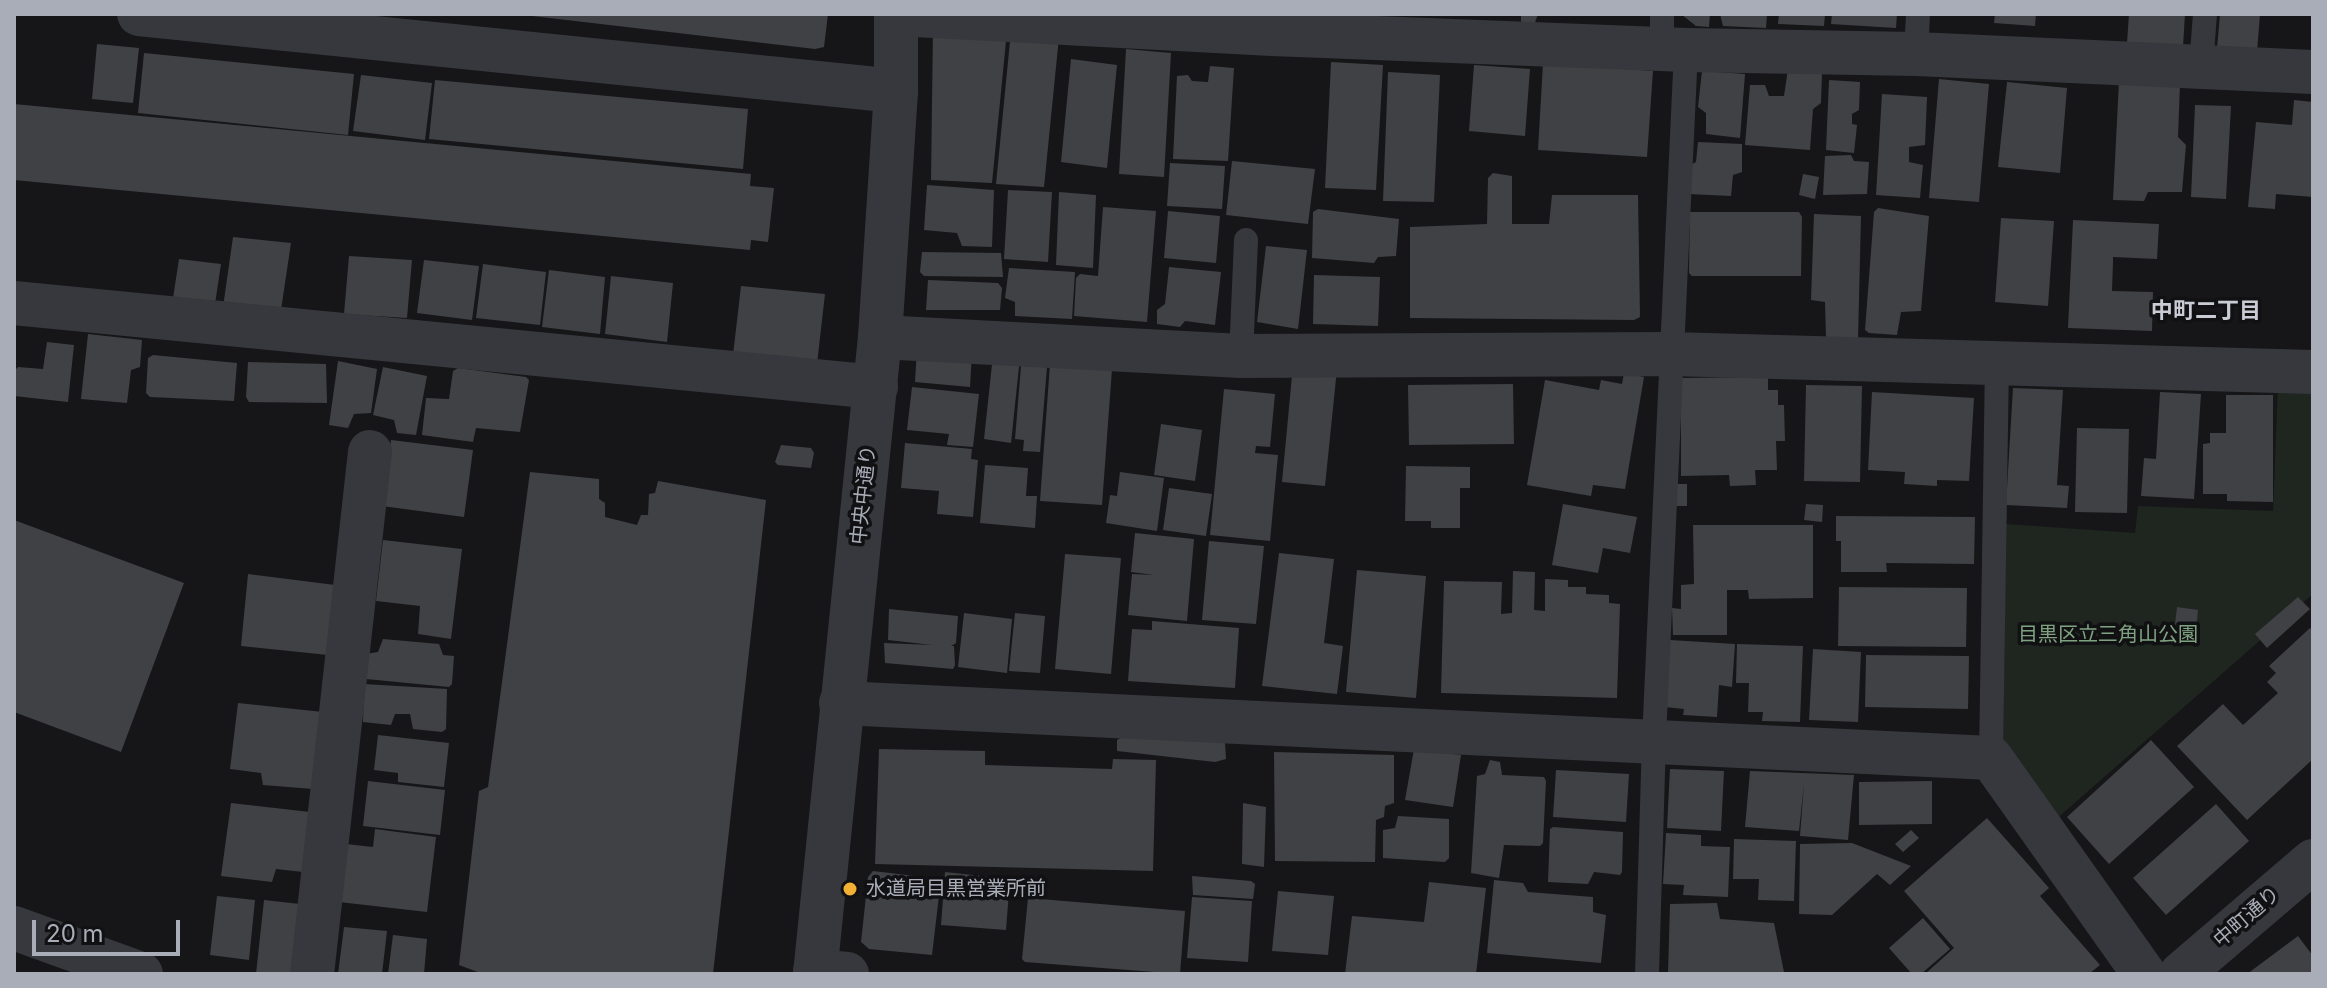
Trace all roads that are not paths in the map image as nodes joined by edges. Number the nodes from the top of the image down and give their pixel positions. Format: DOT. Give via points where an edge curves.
graph roads {
  1 [pos="139,14"];
  2 [pos="896,14"];
  3 [pos="2205,14"];
  4 [pos="1273,24"];
  5 [pos="1917,34"];
  6 [pos="1670,37"];
  7 [pos="2201,66"];
  8 [pos="2313,72"];
  9 [pos="896,91"];
  10 [pos="1246,240"];
  11 [pos="14,303"];
  12 [pos="880,337"];
  13 [pos="1671,354"];
  14 [pos="1241,356"];
  15 [pos="1997,361"];
  16 [pos="2313,372"];
  17 [pos="876,387"];
  18 [pos="370,452"];
  19 [pos="841,703"];
  20 [pos="1654,739"];
  21 [pos="1991,758"];
  22 [pos="2313,861"];
  23 [pos="14,928"];
  24 [pos="826,973"];
  25 [pos="141,974"];
  26 [pos="312,974"];
  27 [pos="1647,974"];
  28 [pos="2144,974"];
  29 [pos="2181,974"];
  1 -- 9 [label="street"];
  2 -- 4 [label="street"];
  2 -- 9 [label="street, 中央中通り"];
  3 -- 7 [label="lane"];
  4 -- 6 [label="street"];
  5 -- 6 [label="street"];
  5 -- 7 [label="street"];
  6 -- 13 [label="lane"];
  7 -- 8 [label="street"];
  9 -- 12 [label="street, 中央中通り"];
  10 -- 14 [label="lane"];
  11 -- 17 [label="street"];
  12 -- 14 [label="street"];
  12 -- 17 [label="street, 中央中通り"];
  13 -- 14 [label="street"];
  13 -- 15 [label="street"];
  13 -- 20 [label="lane"];
  15 -- 16 [label="street"];
  15 -- 21 [label="lane"];
  17 -- 19 [label="street, 中央中通り"];
  18 -- 26 [label="street"];
  19 -- 20 [label="street"];
  19 -- 24 [label="street, 中央中通り"];
  20 -- 21 [label="street"];
  20 -- 27 [label="lane"];
  21 -- 28 [label="street"];
  22 -- 29 [label="street, 中町通り"];
  23 -- 25 [label="street"];
}
